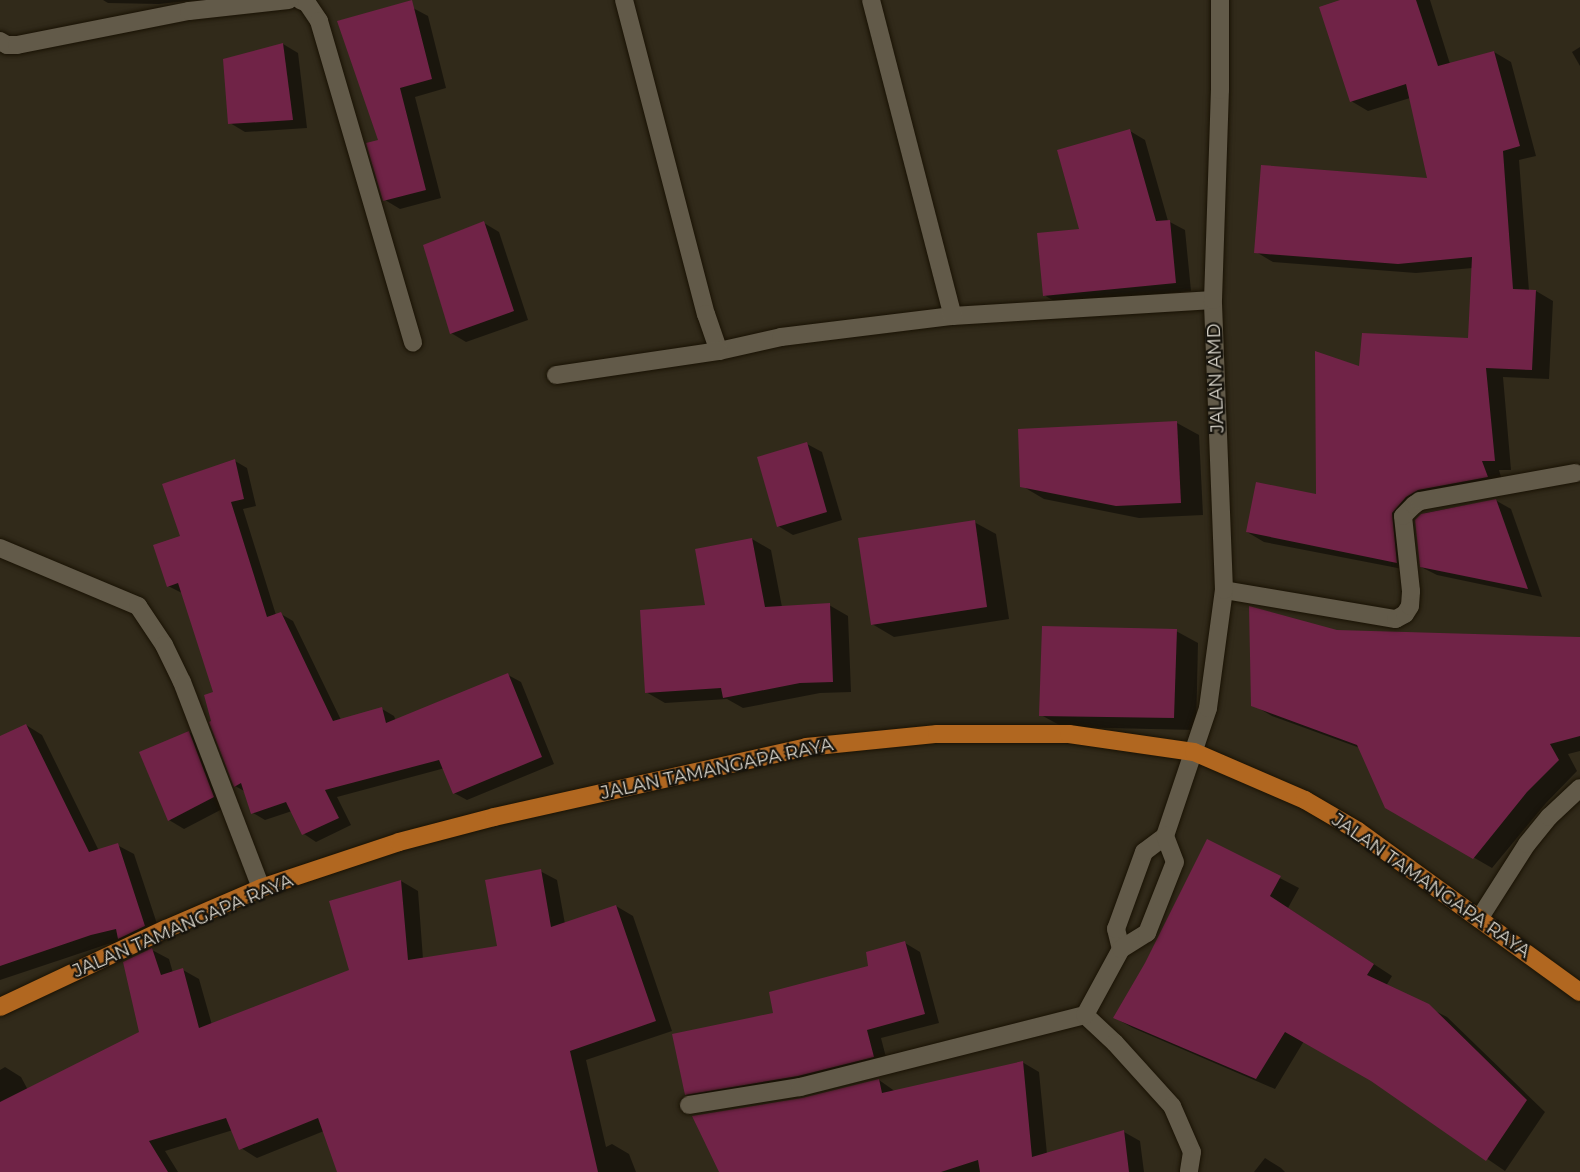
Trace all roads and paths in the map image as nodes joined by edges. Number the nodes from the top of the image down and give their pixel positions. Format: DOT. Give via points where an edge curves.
graph roads {
  1 [pos="288,0"];
  2 [pos="300,0"];
  3 [pos="624,0"];
  4 [pos="870,0"];
  5 [pos="1220,0"];
  6 [pos="0,41"];
  7 [pos="1213,300"];
  8 [pos="953,316"];
  9 [pos="413,343"];
  10 [pos="718,351"];
  11 [pos="556,375"];
  12 [pos="1575,473"];
  13 [pos="0,548"];
  14 [pos="1224,590"];
  15 [pos="1194,752"];
  16 [pos="1580,788"];
  17 [pos="1165,836"];
  18 [pos="261,888"];
  19 [pos="1479,919"];
  20 [pos="1121,949"];
  21 [pos="1580,992"];
  22 [pos="0,1007"];
  23 [pos="1085,1015"];
  24 [pos="689,1106"];
  25 [pos="1189,1172"];
  1 -- 6 [label="street" via="189,11 17,45"];
  2 -- 9 [label="street" via="307,3 319,21"];
  3 -- 10 [label="street"];
  4 -- 8 [label="street"];
  5 -- 7 [label="street, JALAN AMD"];
  7 -- 8 [label="street"];
  7 -- 14 [label="street, JALAN AMD"];
  8 -- 10 [label="street" via="782,337"];
  10 -- 11 [label="street"];
  12 -- 14 [label="street" via="1414,505 1403,516 1410,606 1396,619"];
  13 -- 18 [label="street" via="138,606 182,682"];
  14 -- 15 [label="street, JALAN AMD" via="1208,708"];
  15 -- 17 [label="street, JALAN AMD"];
  15 -- 18 [label="main road, JALAN TAMANGAPA RAYA" via="1069,734 937,734 806,747 494,817 399,842"];
  15 -- 19 [label="main road, JALAN TAMANGAPA RAYA" via="1305,800 1358,831"];
  16 -- 19 [label="street" via="1527,844"];
  17 -- 20 [label="street" via="1144,852 1116,929"];
  17 -- 20 [label="street" via="1175,862 1147,933"];
  18 -- 22 [label="main road, JALAN TAMANGAPA RAYA"];
  19 -- 21 [label="main road, JALAN TAMANGAPA RAYA"];
  20 -- 23 [label="street"];
  23 -- 24 [label="street" via="801,1086"];
  23 -- 25 [label="street" via="1172,1106 1192,1152"];
}
